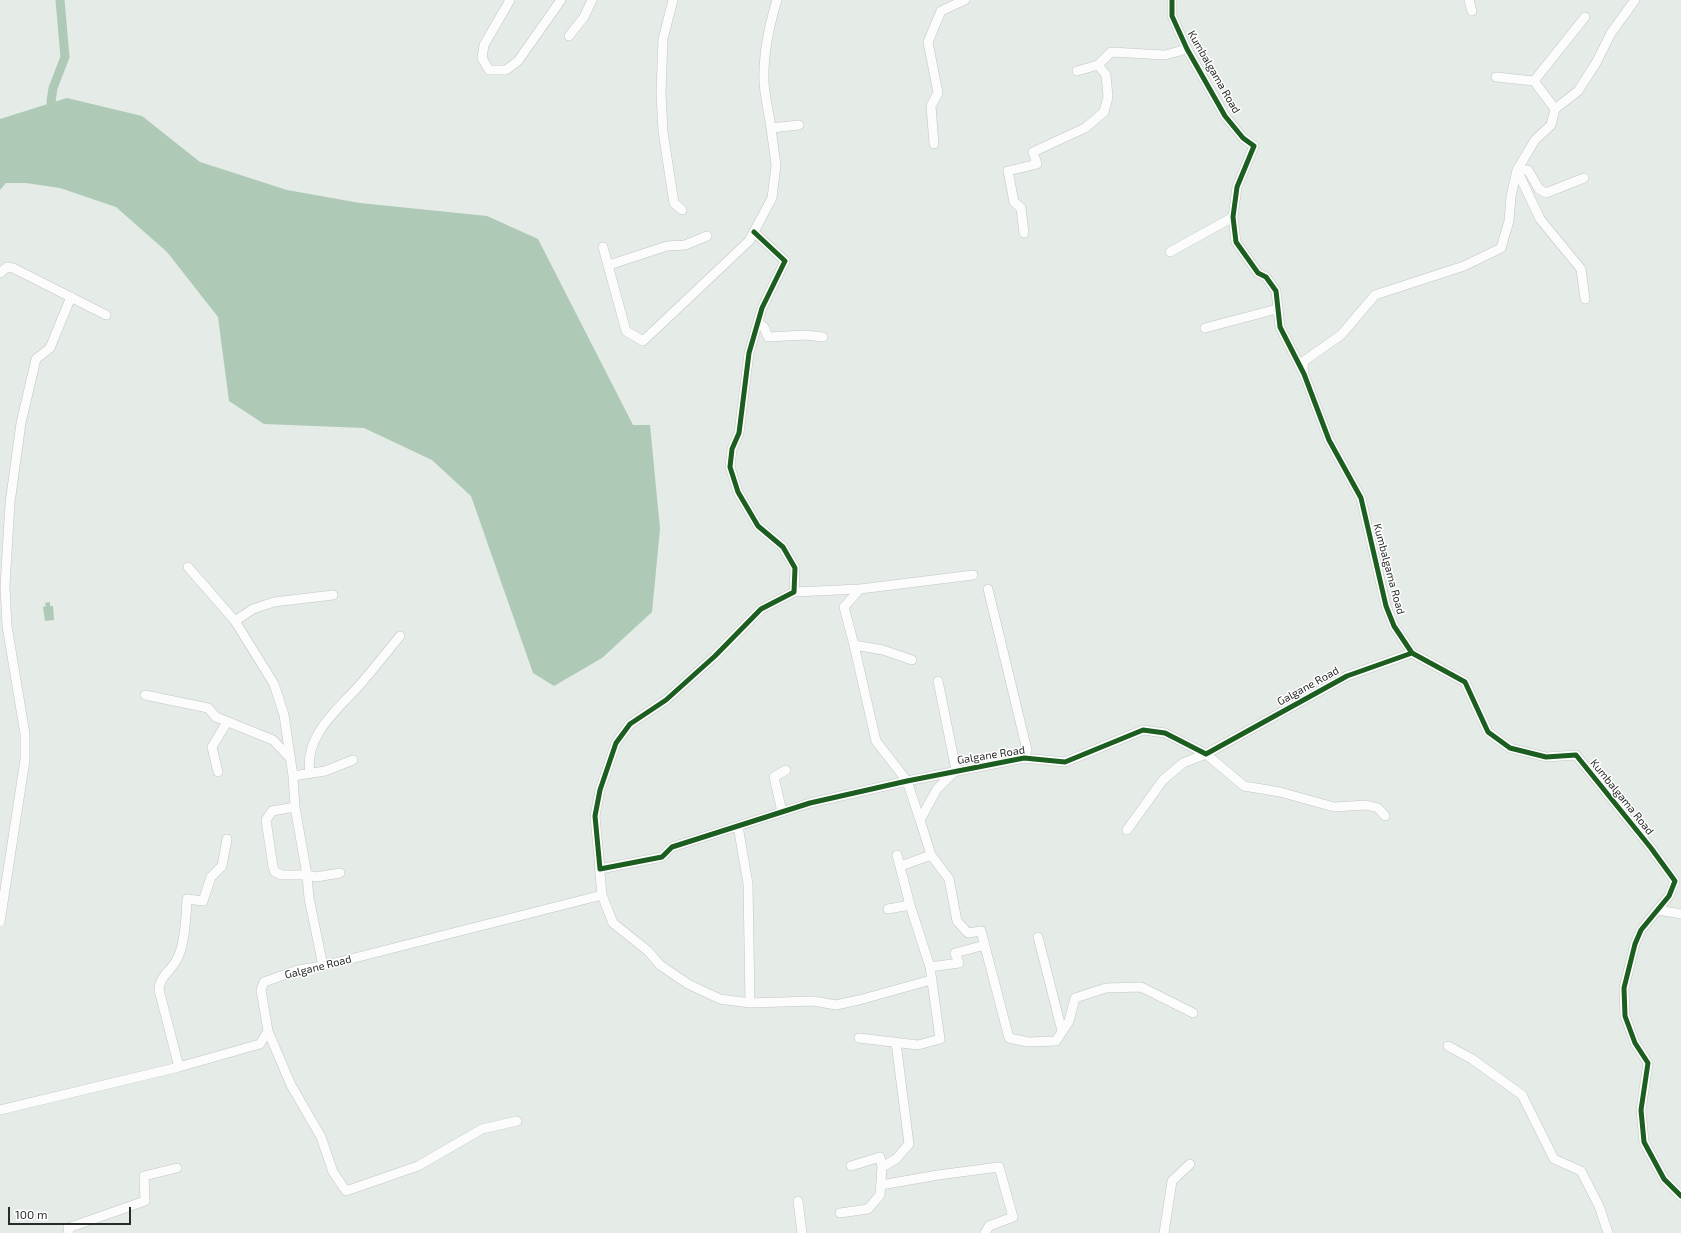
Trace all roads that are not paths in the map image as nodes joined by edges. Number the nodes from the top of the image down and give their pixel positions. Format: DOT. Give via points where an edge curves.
graph roads {
  1 [pos="510,0"];
  2 [pos="561,0"];
  3 [pos="592,0"];
  4 [pos="672,0"];
  5 [pos="777,0"];
  6 [pos="965,0"];
  7 [pos="1172,0"];
  8 [pos="1469,0"];
  9 [pos="1634,0"];
  10 [pos="1472,11"];
  11 [pos="1585,17"];
  12 [pos="569,36"];
  13 [pos="1187,49"];
  14 [pos="1098,65"];
  15 [pos="1077,71"];
  16 [pos="1496,77"];
  17 [pos="1534,82"];
  18 [pos="1555,109"];
  19 [pos="799,125"];
  20 [pos="771,128"];
  21 [pos="934,144"];
  22 [pos="1517,170"];
  23 [pos="1584,178"];
  24 [pos="682,210"];
  25 [pos="1233,217"];
  26 [pos="754,232"];
  27 [pos="1024,233"];
  28 [pos="707,236"];
  29 [pos="603,247"];
  30 [pos="1170,252"];
  31 [pos="609,265"];
  32 [pos="0,273"];
  33 [pos="71,297"];
  34 [pos="1585,299"];
  35 [pos="1277,309"];
  36 [pos="106,316"];
  37 [pos="758,323"];
  38 [pos="1205,328"];
  39 [pos="823,337"];
  40 [pos="1304,374"];
  41 [pos="188,568"];
  42 [pos="973,575"];
  43 [pos="860,589"];
  44 [pos="988,589"];
  45 [pos="794,592"];
  46 [pos="333,595"];
  47 [pos="235,621"];
  48 [pos="4,626"];
  49 [pos="400,636"];
  50 [pos="854,645"];
  51 [pos="1412,653"];
  52 [pos="912,660"];
  53 [pos="938,681"];
  54 [pos="145,694"];
  55 [pos="227,722"];
  56 [pos="1206,754"];
  57 [pos="290,758"];
  58 [pos="1024,758"];
  59 [pos="353,760"];
  60 [pos="609,764"];
  61 [pos="786,770"];
  62 [pos="956,770"];
  63 [pos="218,772"];
  64 [pos="310,774"];
  65 [pos="293,776"];
  66 [pos="907,781"];
  67 [pos="295,807"];
  68 [pos="782,812"];
  69 [pos="1385,816"];
  70 [pos="920,820"];
  71 [pos="738,826"];
  72 [pos="1127,830"];
  73 [pos="227,839"];
  74 [pos="931,854"];
  75 [pos="897,855"];
  76 [pos="901,866"];
  77 [pos="600,869"];
  78 [pos="340,873"];
  79 [pos="307,875"];
  80 [pos="602,895"];
  81 [pos="910,905"];
  82 [pos="888,909"];
  83 [pos="1658,910"];
  84 [pos="1681,914"];
  85 [pos="0,922"];
  86 [pos="1038,937"];
  87 [pos="985,945"];
  88 [pos="322,966"];
  89 [pos="930,967"];
  90 [pos="931,980"];
  91 [pos="750,1003"];
  92 [pos="1193,1013"];
  93 [pos="268,1031"];
  94 [pos="1062,1031"];
  95 [pos="859,1038"];
  96 [pos="896,1043"];
  97 [pos="1448,1046"];
  98 [pos="179,1067"];
  99 [pos="0,1110"];
  100 [pos="517,1121"];
  101 [pos="1190,1164"];
  102 [pos="851,1166"];
  103 [pos="882,1167"];
  104 [pos="177,1168"];
  105 [pos="881,1185"];
  106 [pos="1681,1196"];
  107 [pos="798,1201"];
  108 [pos="840,1213"];
  109 [pos="69,1233"];
  110 [pos="802,1233"];
  111 [pos="985,1233"];
  112 [pos="1164,1233"];
  113 [pos="1608,1233"];
  1 -- 2 [label="street" via="484,45 482,58 489,70 506,70 518,61"];
  3 -- 12 [label="street" via="584,17"];
  4 -- 24 [label="street" via="663,39 661,93 663,132 674,204"];
  5 -- 20 [label="street" via="767,44 764,82"];
  6 -- 21 [label="street" via="940,11 928,42 938,93 931,106"];
  7 -- 13 [label="street, Kumbalgama Road" via="1172,16"];
  8 -- 10 [label="street"];
  9 -- 18 [label="street" via="1611,32 1596,63 1578,91"];
  11 -- 17 [label="street"];
  13 -- 14 [label="street" via="1165,55 1111,52"];
  13 -- 25 [label="street, Kumbalgama Road" via="1226,116 1243,138 1254,146 1237,187"];
  14 -- 15 [label="street"];
  14 -- 27 [label="street" via="1106,75 1108,97 1104,112 1085,128 1033,152 1038,164 1008,171 1014,202 1021,208"];
  16 -- 17 [label="street"];
  17 -- 18 [label="street"];
  18 -- 22 [label="street" via="1551,125 1535,140"];
  19 -- 20 [label="street"];
  20 -- 26 [label="street" via="776,165 772,198"];
  22 -- 23 [label="street" via="1528,170 1539,189 1546,194"];
  22 -- 34 [label="street" via="1540,219 1581,269"];
  22 -- 40 [label="street" via="1509,222 1501,248 1464,266 1375,295 1341,335 1304,361"];
  25 -- 30 [label="street"];
  25 -- 35 [label="street, Kumbalgama Road" via="1236,242 1258,273 1266,277 1276,291"];
  26 -- 31 [label="street" via="749,241 643,341 626,330"];
  26 -- 37 [label="street" via="785,261 762,308"];
  28 -- 31 [label="street" via="685,245 668,246"];
  29 -- 31 [label="street"];
  32 -- 33 [label="street" via="7,267 13,268"];
  33 -- 36 [label="street"];
  33 -- 48 [label="street" via="50,348 36,359 21,423 10,503"];
  35 -- 38 [label="street"];
  35 -- 40 [label="street, Kumbalgama Road" via="1280,326"];
  37 -- 39 [label="street" via="764,327 768,337"];
  37 -- 45 [label="street" via="749,353 740,433 732,449 730,467 738,492 758,526 783,548 795,568"];
  40 -- 51 [label="street, Kumbalgama Road" via="1329,440 1361,498 1386,606 1394,626"];
  41 -- 47 [label="street"];
  42 -- 43 [label="street"];
  43 -- 45 [label="street"];
  43 -- 50 [label="street" via="844,607"];
  44 -- 58 [label="street" via="1027,750"];
  45 -- 77 [label="street" via="761,609 715,656 666,700 630,724 616,743 600,790 595,816"];
  46 -- 47 [label="street" via="274,602 253,610"];
  47 -- 57 [label="street" via="274,684 284,715"];
  48 -- 85 [label="street" via="25,734 25,760"];
  49 -- 64 [label="street" via="330,715 310,752"];
  50 -- 52 [label="street" via="883,650"];
  50 -- 66 [label="street" via="876,741"];
  51 -- 56 [label="street, Galgane Road" via="1347,676"];
  51 -- 83 [label="street, Kumbalgama Road" via="1465,682 1488,732 1510,748 1546,757 1576,755 1675,881 1669,896"];
  53 -- 62 [label="street"];
  54 -- 55 [label="street" via="208,708 216,718"];
  55 -- 57 [label="street" via="273,740"];
  55 -- 63 [label="street" via="212,748"];
  56 -- 58 [label="street, Galgane Road" via="1165,733 1143,730 1065,762"];
  56 -- 69 [label="street" via="1244,786 1280,792 1334,807 1366,805 1378,808"];
  56 -- 72 [label="street" via="1183,763 1163,780"];
  57 -- 65 [label="street"];
  58 -- 62 [label="street, Galgane Road"];
  59 -- 64 [label="street"];
  60 -- 77 [label="street" via="596,813"];
  61 -- 68 [label="street" via="774,777"];
  62 -- 66 [label="street, Galgane Road"];
  62 -- 70 [label="street" via="937,788"];
  64 -- 65 [label="street"];
  65 -- 67 [label="street"];
  66 -- 68 [label="street, Galgane Road"];
  66 -- 70 [label="street"];
  67 -- 79 [label="street"];
  67 -- 79 [label="street" via="272,811 266,820 273,867 275,872 282,875"];
  68 -- 71 [label="street, Galgane Road"];
  70 -- 74 [label="street"];
  71 -- 77 [label="street, Galgane Road" via="672,847 662,857"];
  71 -- 91 [label="street" via="748,884"];
  73 -- 98 [label="street" via="222,866 211,877 203,901 187,899 184,934 176,960 159,983"];
  74 -- 76 [label="street"];
  74 -- 87 [label="street" via="949,879 957,921 968,933 981,931"];
  75 -- 76 [label="street"];
  76 -- 81 [label="street"];
  77 -- 80 [label="street"];
  78 -- 79 [label="street" via="316,877"];
  79 -- 88 [label="street"];
  80 -- 88 [label="street, Galgane Road"];
  80 -- 91 [label="street" via="613,923 648,951 660,965 688,984 720,999"];
  81 -- 82 [label="street"];
  81 -- 89 [label="street"];
  83 -- 84 [label="street"];
  83 -- 106 [label="street, Kumbalgama Road" via="1641,930 1635,944 1624,988 1625,1016 1635,1043 1648,1063 1641,1110 1644,1142 1664,1178"];
  86 -- 94 [label="street"];
  87 -- 89 [label="street" via="955,953 958,963"];
  87 -- 94 [label="street" via="1009,1038 1028,1042 1056,1041"];
  88 -- 93 [label="street, Galgane Road" via="298,970 264,982 261,990"];
  89 -- 90 [label="street"];
  90 -- 91 [label="street" via="836,1005 813,1001"];
  90 -- 96 [label="street" via="940,1039 918,1045"];
  92 -- 94 [label="street" via="1141,987 1106,988 1075,998 1069,1021"];
  93 -- 98 [label="street" via="260,1044"];
  93 -- 100 [label="street" via="291,1085 321,1137 333,1172 346,1191 418,1166 482,1129"];
  95 -- 96 [label="street"];
  96 -- 103 [label="street" via="909,1144 896,1160"];
  97 -- 113 [label="street" via="1472,1059 1522,1095 1554,1159 1581,1171 1599,1206"];
  98 -- 99 [label="street"];
  101 -- 112 [label="street" via="1172,1181"];
  102 -- 103 [label="street" via="880,1157"];
  103 -- 105 [label="street"];
  104 -- 109 [label="street" via="144,1176 145,1201 68,1228"];
  105 -- 108 [label="street" via="880,1195 868,1208"];
  105 -- 111 [label="street" via="999,1167 1013,1217 989,1226"];
  107 -- 110 [label="street"];
}
